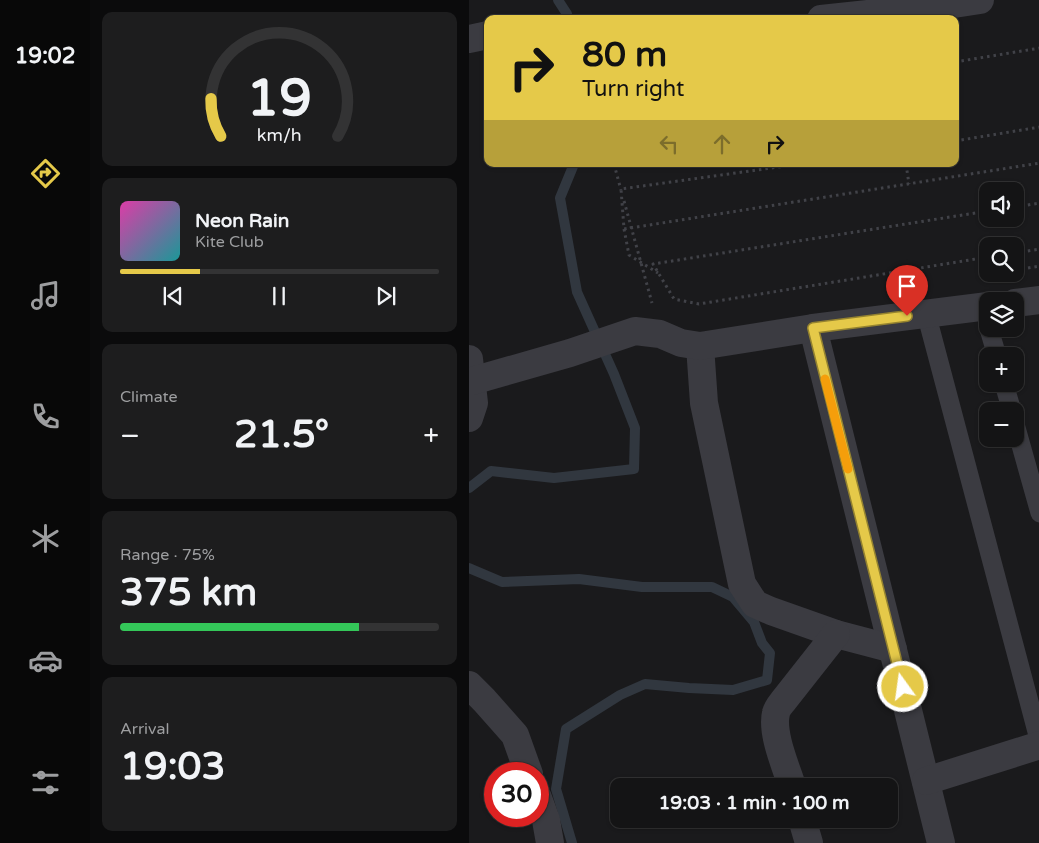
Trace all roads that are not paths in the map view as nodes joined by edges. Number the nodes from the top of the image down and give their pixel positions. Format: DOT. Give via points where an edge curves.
graph roads {
  1 [pos="981,0"];
  2 [pos="858,15"];
  3 [pos="484,36"];
  4 [pos="469,38"];
  5 [pos="1039,300"];
  6 [pos="1024,302"];
  7 [pos="927,314"];
  8 [pos="979,316"];
  9 [pos="813,328"];
  10 [pos="700,346"];
  11 [pos="471,370"];
  12 [pos="469,418"];
  13 [pos="1021,447"];
  14 [pos="1039,513"];
  15 [pos="836,634"];
  16 [pos="893,650"];
  17 [pos="469,685"];
  18 [pos="1039,744"];
  19 [pos="525,762"];
  20 [pos="790,778"];
  21 [pos="926,780"];
  22 [pos="547,827"];
  23 [pos="804,828"];
  24 [pos="550,843"];
  25 [pos="809,843"];
  26 [pos="941,843"];
  1 -- 2 [label="street"];
  3 -- 4 [label="street"];
  5 -- 6 [label="street"];
  7 -- 8 [label="street"];
  7 -- 9 [label="street"];
  7 -- 18 [label="lane"];
  9 -- 10 [label="street"];
  9 -- 16 [label="street"];
  10 -- 11 [label="street" via="648,333 570,353"];
  10 -- 15 [label="street" via="704,403 742,584 755,604"];
  11 -- 12 [label="street" via="474,403"];
  13 -- 14 [label="lane"];
  15 -- 16 [label="street"];
  15 -- 20 [label="street" via="776,711 776,733"];
  16 -- 21 [label="street"];
  17 -- 19 [label="street" via="515,735"];
  18 -- 21 [label="street"];
  21 -- 26 [label="street"];
  22 -- 24 [label="street"];
  23 -- 25 [label="street"];
}
